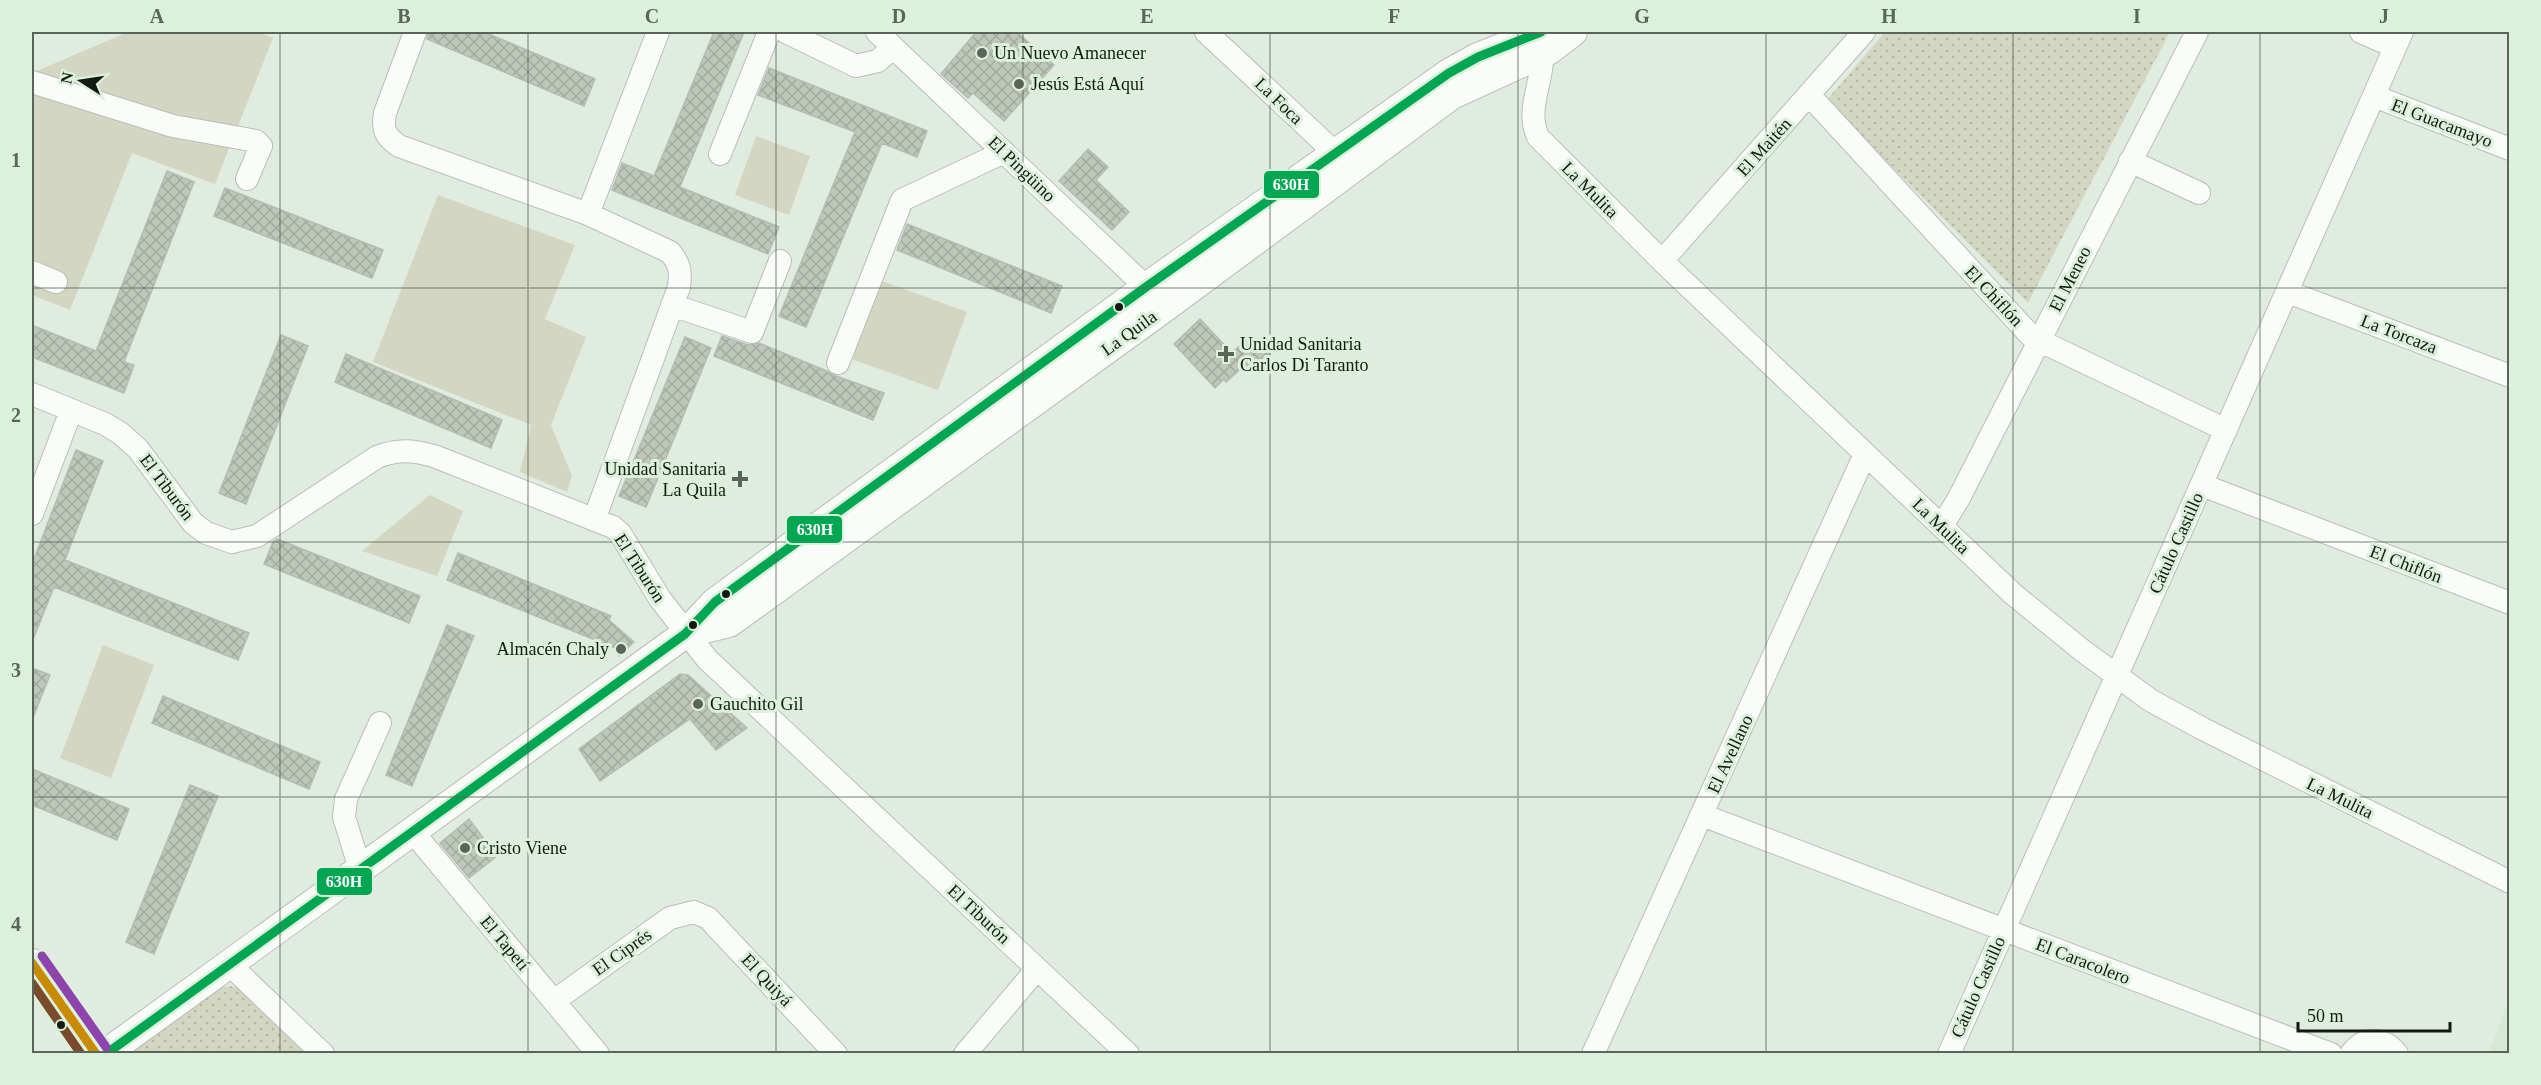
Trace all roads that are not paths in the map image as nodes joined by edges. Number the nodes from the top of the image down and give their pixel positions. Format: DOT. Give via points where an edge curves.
graph roads {
  1 [pos="415,32"];
  2 [pos="658,32"];
  3 [pos="769,32"];
  4 [pos="786,32"];
  5 [pos="1206,32"];
  6 [pos="1574,32"];
  7 [pos="1864,32"];
  8 [pos="2197,32"];
  9 [pos="2361,32"];
  10 [pos="885,39"];
  11 [pos="1532,39"];
  12 [pos="2399,39"];
  13 [pos="32,82"];
  14 [pos="1810,96"];
  15 [pos="2374,96"];
  16 [pos="2510,149"];
  17 [pos="1004,152"];
  18 [pos="720,154"];
  19 [pos="2130,161"];
  20 [pos="1343,162"];
  21 [pos="247,179"];
  22 [pos="2199,193"];
  23 [pos="588,214"];
  24 [pos="780,261"];
  25 [pos="1662,261"];
  26 [pos="32,272"];
  27 [pos="56,282"];
  28 [pos="2288,292"];
  29 [pos="1157,296"];
  30 [pos="672,305"];
  31 [pos="2039,340"];
  32 [pos="838,363"];
  33 [pos="2510,376"];
  34 [pos="32,394"];
  35 [pos="71,411"];
  36 [pos="2226,430"];
  37 [pos="1865,454"];
  38 [pos="2202,485"];
  39 [pos="32,514"];
  40 [pos="594,520"];
  41 [pos="1942,526"];
  42 [pos="2510,603"];
  43 [pos="685,634"];
  44 [pos="2117,677"];
  45 [pos="380,723"];
  46 [pos="1702,815"];
  47 [pos="412,831"];
  48 [pos="360,869"];
  49 [pos="2510,882"];
  50 [pos="694,912"];
  51 [pos="2003,930"];
  52 [pos="32,963"];
  53 [pos="229,964"];
  54 [pos="1037,969"];
  55 [pos="554,1001"];
  56 [pos="96,1053"];
  57 [pos="105,1053"];
  58 [pos="323,1053"];
  59 [pos="598,1053"];
  60 [pos="836,1053"];
  61 [pos="965,1053"];
  62 [pos="1128,1053"];
  63 [pos="1593,1053"];
  64 [pos="1949,1053"];
  65 [pos="2331,1053"];
  66 [pos="2351,1053"];
  67 [pos="2397,1053"];
  1 -- 23 [label="street" via="385,113 382,127 386,138"];
  2 -- 23 [label="street"];
  3 -- 18 [label="street"];
  4 -- 10 [label="street" via="856,66 878,61"];
  5 -- 20 [label="street, La Foca"];
  6 -- 11 [label="main road, La Quila" via="1560,44"];
  7 -- 14 [label="street, El Maitén"];
  8 -- 19 [label="street, El Meneo"];
  9 -- 12 [label="street"];
  10 -- 17 [label="street, El Pingüino"];
  11 -- 20 [label="main road, La Quila" via="1465,63"];
  11 -- 25 [label="street, La Mulita" via="1542,67 1532,111 1538,137"];
  12 -- 15 [label="street, Cátulo Castillo"];
  13 -- 21 [label="street" via="173,126 256,141 261,146"];
  14 -- 25 [label="street, El Maitén"];
  14 -- 31 [label="street, El Chiflón" via="2023,328"];
  15 -- 16 [label="street, El Guacamayo"];
  15 -- 28 [label="street, Cátulo Castillo"];
  17 -- 29 [label="street, El Pingüino"];
  17 -- 32 [label="street" via="902,200"];
  19 -- 22 [label="street"];
  19 -- 31 [label="street, El Meneo"];
  20 -- 29 [label="main road, La Quila"];
  23 -- 30 [label="street" via="670,252 681,273"];
  24 -- 30 [label="street" via="752,332"];
  25 -- 37 [label="street, La Mulita"];
  26 -- 27 [label="street"];
  28 -- 33 [label="street, La Torcaza"];
  28 -- 36 [label="street, Cátulo Castillo"];
  29 -- 43 [label="main road, La Quila" via="729,623"];
  30 -- 40 [label="street"];
  31 -- 36 [label="street, El Chiflón"];
  31 -- 41 [label="street, El Meneo"];
  34 -- 35 [label="street, El Tiburón"];
  35 -- 39 [label="street"];
  35 -- 40 [label="street, El Tiburón" via="120,433 138,449 193,523 206,533 232,542 257,536 377,457 393,451 410,450 434,456"];
  36 -- 38 [label="street, Cátulo Castillo"];
  37 -- 41 [label="street, La Mulita"];
  37 -- 46 [label="street, El Avellano"];
  38 -- 42 [label="street, El Chiflón"];
  38 -- 44 [label="street, Cátulo Castillo"];
  40 -- 43 [label="street, El Tiburón" via="620,533"];
  41 -- 44 [label="street, La Mulita" via="2013,594"];
  43 -- 47 [label="main road, La Quila"];
  43 -- 54 [label="street, El Tiburón" via="715,668"];
  44 -- 49 [label="street, La Mulita" via="2150,700 2249,754"];
  44 -- 51 [label="street, Cátulo Castillo"];
  45 -- 48 [label="street" via="346,799 344,817"];
  46 -- 51 [label="street, El Caracolero"];
  46 -- 63 [label="street, El Avellano"];
  47 -- 48 [label="main road, La Quila"];
  47 -- 55 [label="street, El Tapetí"];
  48 -- 53 [label="main road, La Quila"];
  50 -- 55 [label="street, El Ciprés" via="670,918"];
  50 -- 60 [label="street, El Quiyá" via="708,918"];
  51 -- 64 [label="street, Cátulo Castillo"];
  51 -- 65 [label="street, El Caracolero"];
  52 -- 56 [label="main road"];
  53 -- 57 [label="main road, La Quila"];
  53 -- 58 [label="street"];
  54 -- 61 [label="street"];
  54 -- 62 [label="street, El Tiburón"];
  55 -- 59 [label="street, El Tapetí"];
  66 -- 67 [label="street" via="2374,1040"];
}
